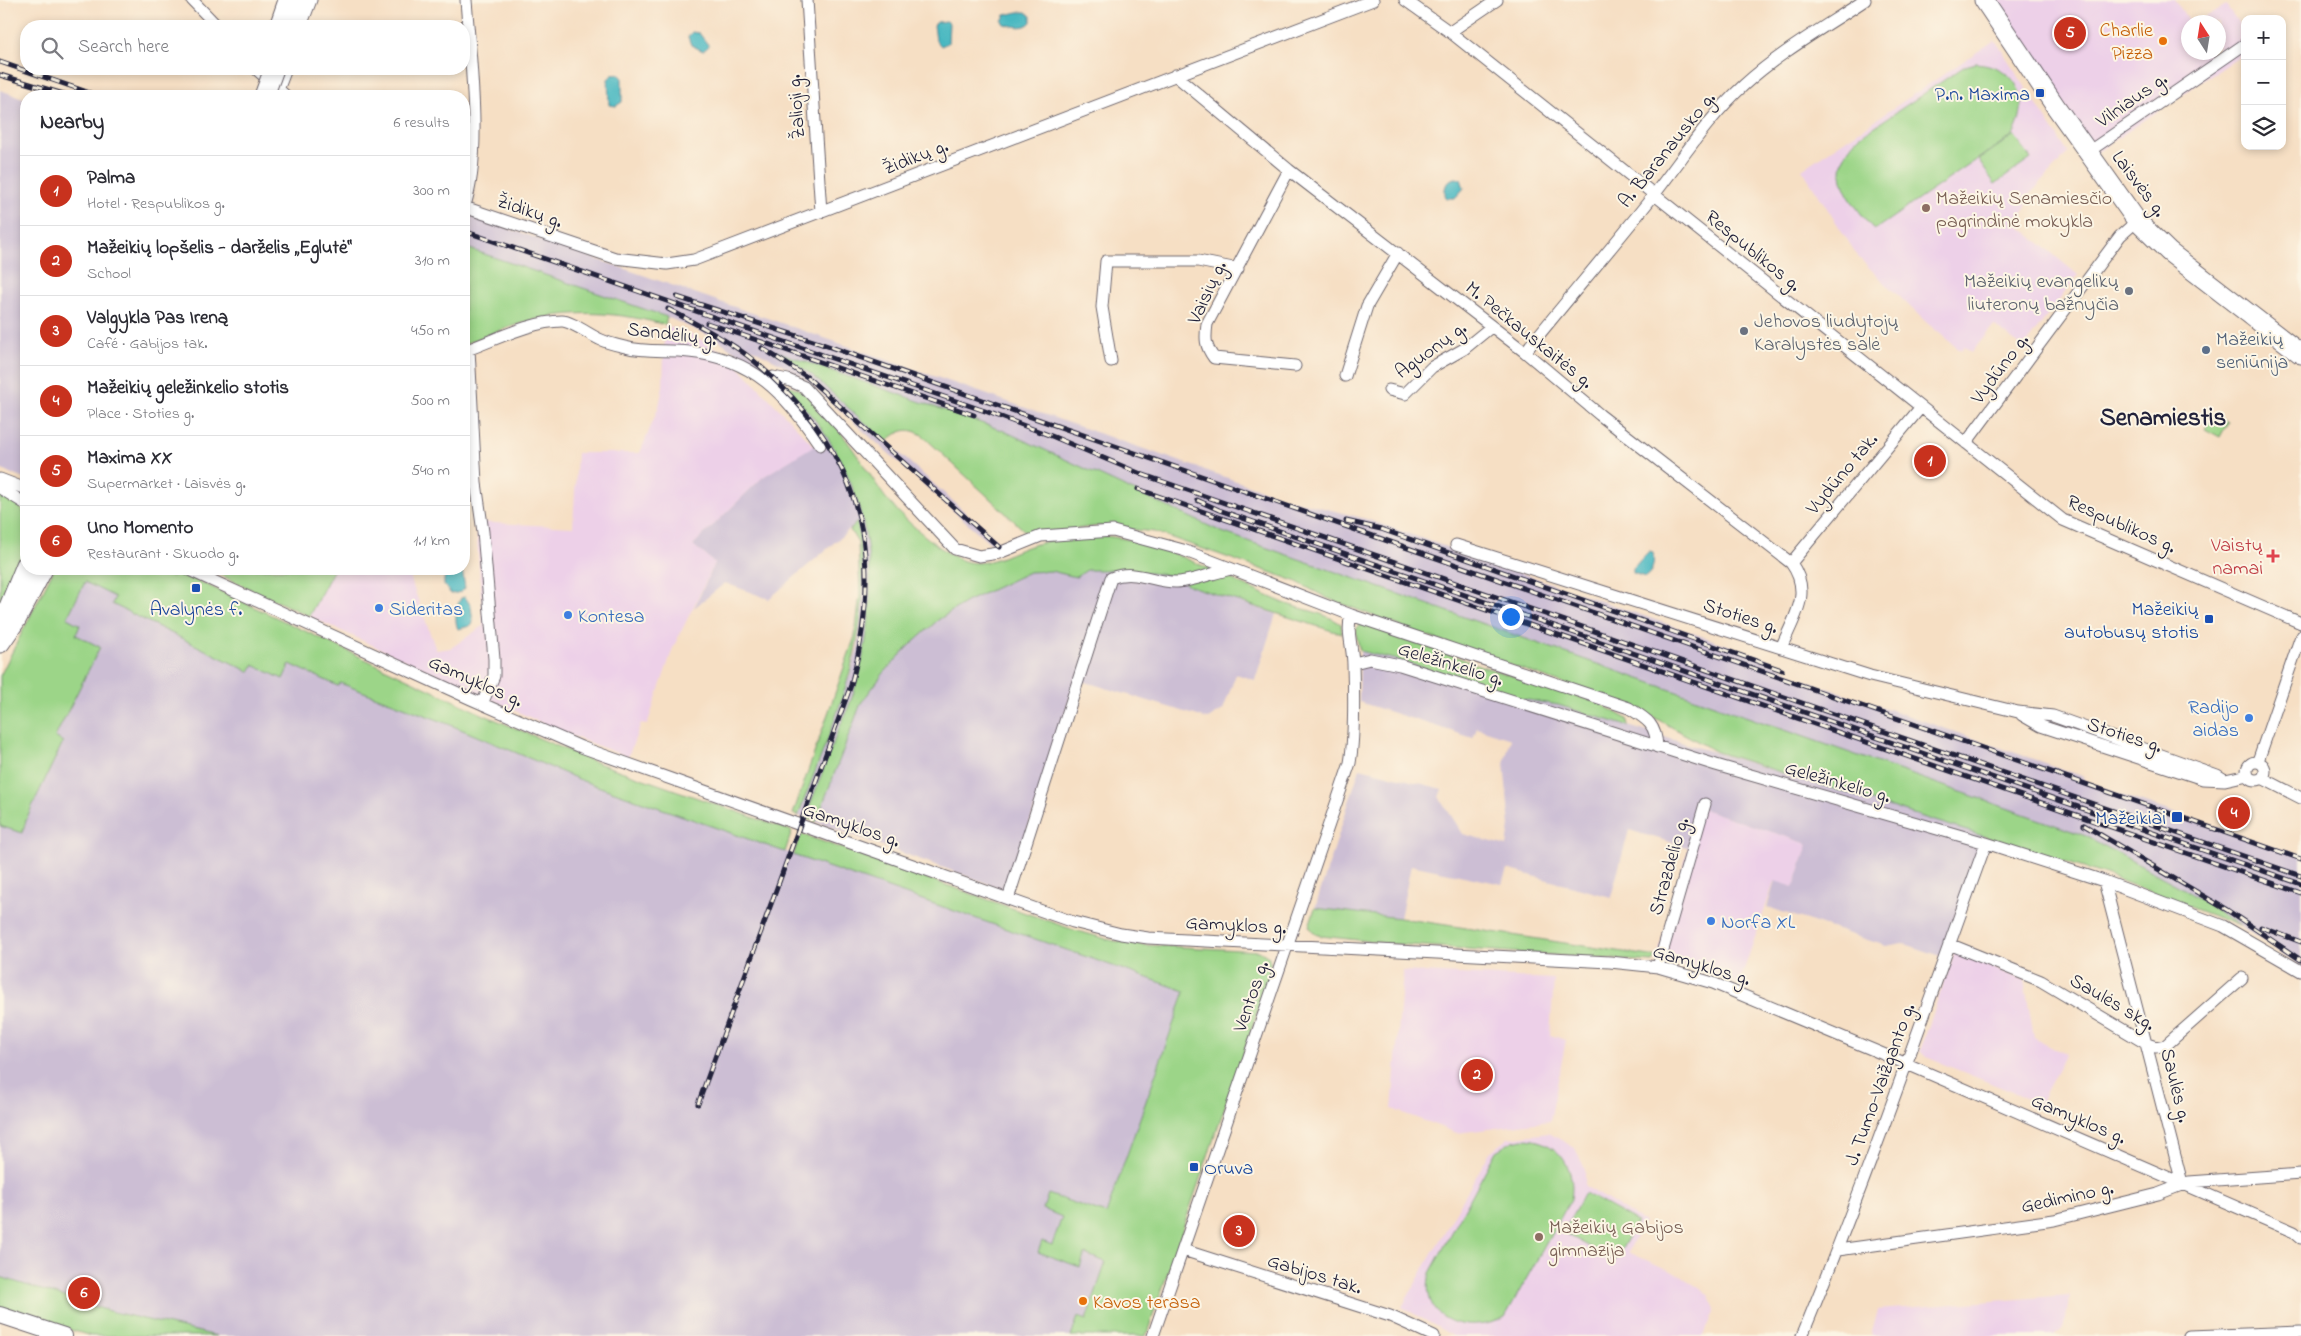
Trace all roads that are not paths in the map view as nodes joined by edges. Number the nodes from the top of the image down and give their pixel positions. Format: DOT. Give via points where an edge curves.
graph roads {
  1 [pos="192,0"];
  2 [pos="284,0"];
  3 [pos="299,0"];
  4 [pos="311,0"];
  5 [pos="466,0"];
  6 [pos="807,0"];
  7 [pos="1373,0"];
  8 [pos="1405,0"];
  9 [pos="1496,0"];
  10 [pos="1865,0"];
  11 [pos="1984,0"];
  12 [pos="210,20"];
  13 [pos="276,20"];
  14 [pos="291,20"];
  15 [pos="303,20"];
  16 [pos="467,20"];
  17 [pos="1450,32"];
  18 [pos="2241,47"];
  19 [pos="470,58"];
  20 [pos="262,75"];
  21 [pos="282,75"];
  22 [pos="1175,76"];
  23 [pos="274,87"];
  24 [pos="2088,152"];
  25 [pos="1289,170"];
  26 [pos="470,182"];
  27 [pos="1654,194"];
  28 [pos="470,210"];
  29 [pos="821,212"];
  30 [pos="2137,221"];
  31 [pos="1398,253"];
  32 [pos="1238,268"];
  33 [pos="1491,327"];
  34 [pos="2299,348"];
  35 [pos="470,349"];
  36 [pos="1525,352"];
  37 [pos="1111,361"];
  38 [pos="1295,366"];
  39 [pos="1345,376"];
  40 [pos="768,382"];
  41 [pos="1389,390"];
  42 [pos="470,403"];
  43 [pos="1921,407"];
  44 [pos="1966,443"];
  45 [pos="820,444"];
  46 [pos="0,479"];
  47 [pos="20,487"];
  48 [pos="0,488"];
  49 [pos="20,500"];
  50 [pos="1456,545"];
  51 [pos="1791,563"];
  52 [pos="1230,569"];
  53 [pos="22,575"];
  54 [pos="40,575"];
  55 [pos="203,575"];
  56 [pos="1351,615"];
  57 [pos="2301,623"];
  58 [pos="0,629"];
  59 [pos="2301,636"];
  60 [pos="0,643"];
  61 [pos="1781,648"];
  62 [pos="1354,663"];
  63 [pos="482,704"];
  64 [pos="1657,747"];
  65 [pos="2258,762"];
  66 [pos="2248,775"];
  67 [pos="2262,778"];
  68 [pos="2301,798"];
  69 [pos="1705,804"];
  70 [pos="1986,843"];
  71 [pos="2104,881"];
  72 [pos="1008,899"];
  73 [pos="1949,944"];
  74 [pos="1286,946"];
  75 [pos="1658,967"];
  76 [pos="2301,971"];
  77 [pos="2242,978"];
  78 [pos="2147,1044"];
  79 [pos="1907,1064"];
  80 [pos="2301,1174"];
  81 [pos="2182,1183"];
  82 [pos="2298,1235"];
  83 [pos="1183,1250"];
  84 [pos="1838,1250"];
  85 [pos="0,1315"];
  86 [pos="2301,1332"];
  87 [pos="64,1336"];
  88 [pos="1154,1336"];
  89 [pos="1434,1336"];
  90 [pos="1802,1336"];
  91 [pos="2189,1336"];
  92 [pos="2199,1336"];
  1 -- 12 [label="street"];
  2 -- 13 [label="street"];
  3 -- 14 [label="main road"];
  4 -- 15 [label="street"];
  5 -- 16 [label="street"];
  6 -- 29 [label="street, Žalioji g."];
  7 -- 22 [label="street, Židikų g."];
  8 -- 17 [label="street, Respublikos g."];
  9 -- 17 [label="street"];
  10 -- 27 [label="street, A. Baranausko g." via="1745,84 1686,150"];
  11 -- 24 [label="main road, Laisvės g."];
  17 -- 27 [label="street, Respublikos g."];
  18 -- 24 [label="street, Vilniaus g."];
  19 -- 26 [label="street" via="473,147"];
  20 -- 23 [label="street"];
  21 -- 23 [label="street"];
  22 -- 25 [label="street, M. Pečkauskaitės g."];
  22 -- 29 [label="street, Židikų g."];
  24 -- 30 [label="main road, Laisvės g."];
  25 -- 31 [label="street, M. Pečkauskaitės g."];
  25 -- 32 [label="street, Vaisių g."];
  27 -- 36 [label="street, A. Baranausko g."];
  27 -- 43 [label="street, Respublikos g."];
  28 -- 29 [label="street, Židikų g." via="615,258 667,264 694,260"];
  30 -- 34 [label="main road, Laisvės g." via="2169,252"];
  30 -- 44 [label="street, Vydūno g." via="2120,236"];
  31 -- 33 [label="street, M. Pečkauskaitės g."];
  31 -- 39 [label="street" via="1367,306"];
  32 -- 37 [label="street" via="1198,261 1106,262 1102,308"];
  32 -- 38 [label="street, Vaisių g." via="1207,324 1206,349 1214,358"];
  33 -- 36 [label="street, M. Pečkauskaitės g."];
  33 -- 41 [label="street, Aguonų g." via="1464,349 1432,367 1405,394"];
  35 -- 40 [label="street, Sandėlių g." via="529,327 564,320 599,339 626,348 717,355"];
  36 -- 51 [label="street, M. Pečkauskaitės g." via="1600,415"];
  40 -- 45 [label="street, Sandėlių g." via="803,419"];
  40 -- 52 [label="street" via="772,377 804,387 955,549 979,556 1000,553 1040,536 1113,532 1183,550"];
  42 -- 63 [label="street" via="494,659 494,676"];
  43 -- 44 [label="street, Respublikos g."];
  43 -- 51 [label="street, Vydūno tak."];
  44 -- 57 [label="street, Respublikos g." via="2063,520"];
  46 -- 47 [label="street"];
  48 -- 49 [label="street"];
  50 -- 61 [label="street, Stoties g."];
  51 -- 61 [label="street, M. Pečkauskaitės g." via="1802,583 1802,597"];
  52 -- 56 [label="street"];
  52 -- 72 [label="street" via="1177,582 1133,574 1111,578"];
  53 -- 58 [label="main road"];
  54 -- 60 [label="main road"];
  55 -- 63 [label="street, Gamyklos g."];
  56 -- 62 [label="street, Ventos g." via="1349,633"];
  56 -- 64 [label="street" via="1629,708 1644,717 1656,732"];
  59 -- 65 [label="street"];
  61 -- 66 [label="street, Stoties g." via="1870,676 2018,712 2050,729 2203,779 2225,780"];
  62 -- 64 [label="street, Geležinkelio g." via="1370,659 1400,665"];
  62 -- 74 [label="street, Ventos g." via="1354,742 1350,763"];
  63 -- 72 [label="street, Gamyklos g." via="599,754"];
  64 -- 70 [label="street, Geležinkelio g."];
  65 -- 66 [label="street" via="2248,766"];
  65 -- 67 [label="street" via="2265,767"];
  66 -- 67 [label="street" via="2256,780"];
  67 -- 68 [label="street"];
  69 -- 75 [label="street, Strazdelio g."];
  70 -- 71 [label="street, Geležinkelio g."];
  70 -- 73 [label="street, J. Tumo-Vaižganto g."];
  71 -- 76 [label="street, Geležinkelio g." via="2223,926"];
  71 -- 78 [label="street, Saulės g."];
  72 -- 74 [label="street, Gamyklos g." via="1073,922 1121,934"];
  73 -- 78 [label="street, Saulės skg." via="2041,981"];
  73 -- 79 [label="street, J. Tumo-Vaižganto g."];
  74 -- 75 [label="street, Gamyklos g."];
  74 -- 83 [label="street, Ventos g."];
  75 -- 79 [label="street, Gamyklos g." via="1713,983"];
  77 -- 78 [label="street, Saulės skg." via="2166,1045 2156,1047"];
  78 -- 81 [label="street, Saulės g."];
  79 -- 81 [label="street, Gamyklos g."];
  79 -- 84 [label="street, J. Tumo-Vaižganto g."];
  80 -- 81 [label="street, Gedimino g."];
  81 -- 82 [label="street, Gamyklos g."];
  81 -- 84 [label="street, Gedimino g." via="2170,1191 2054,1220"];
  83 -- 88 [label="street, Ventos g."];
  83 -- 89 [label="street, Gabijos tak." via="1390,1316"];
  84 -- 90 [label="street, J. Tumo-Vaižganto g."];
  85 -- 87 [label="main road"];
  86 -- 92 [label="street"];
  91 -- 92 [label="street"];
}
